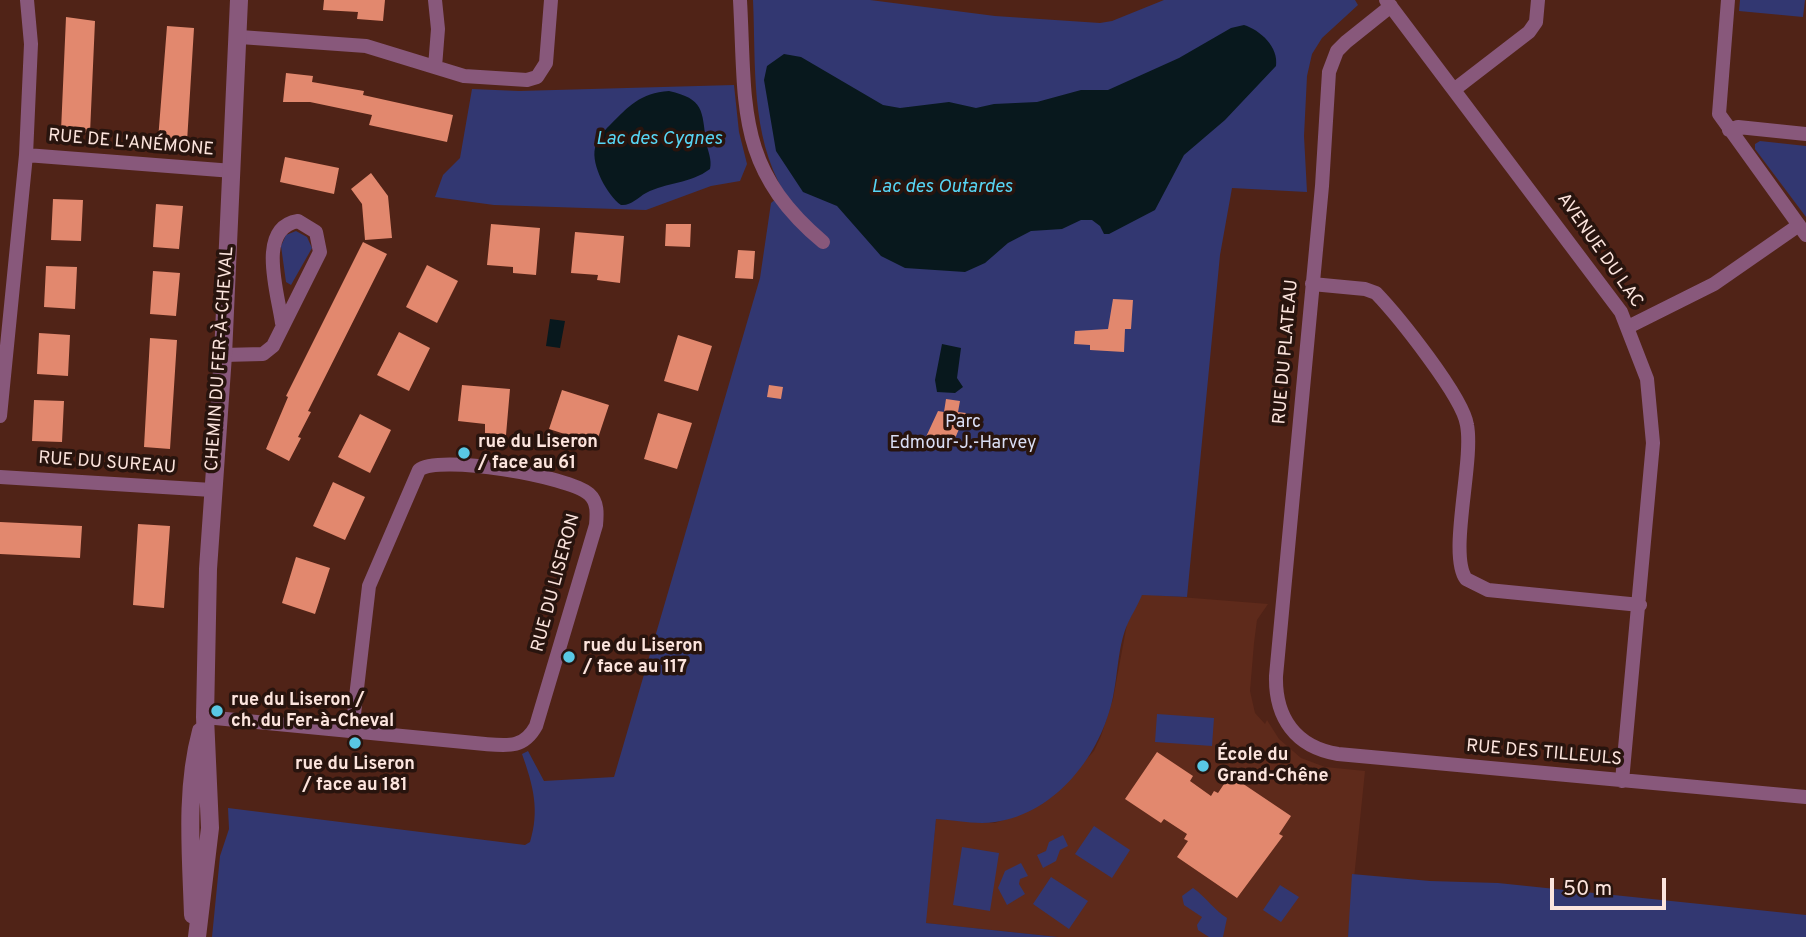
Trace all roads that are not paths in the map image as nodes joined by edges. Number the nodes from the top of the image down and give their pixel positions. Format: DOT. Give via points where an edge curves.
graph roads {
  1 [pos="27,0"];
  2 [pos="239,0"];
  3 [pos="435,0"];
  4 [pos="551,0"];
  5 [pos="740,0"];
  6 [pos="1538,0"];
  7 [pos="1728,0"];
  8 [pos="1388,3"];
  9 [pos="240,37"];
  10 [pos="435,67"];
  11 [pos="1455,89"];
  12 [pos="1729,130"];
  13 [pos="1806,134"];
  14 [pos="26,155"];
  15 [pos="233,172"];
  16 [pos="1802,230"];
  17 [pos="823,242"];
  18 [pos="1312,284"];
  19 [pos="282,323"];
  20 [pos="1629,327"];
  21 [pos="223,355"];
  22 [pos="0,416"];
  23 [pos="0,477"];
  24 [pos="212,490"];
  25 [pos="1640,605"];
  26 [pos="205,717"];
  27 [pos="1287,726"];
  28 [pos="352,731"];
  29 [pos="1622,781"];
  30 [pos="1806,797"];
  31 [pos="195,937"];
  1 -- 14 [label="street" via="31,60"];
  2 -- 9 [label="street, CHEMIN DU FER-À-CHEVAL"];
  3 -- 10 [label="street"];
  4 -- 10 [label="street" via="546,63 537,77 473,78"];
  5 -- 17 [label="street" via="754,150 776,196"];
  6 -- 11 [label="street" via="1536,22 1529,32"];
  7 -- 12 [label="street" via="1718,109"];
  8 -- 11 [label="street, AVENUE DU LAC"];
  8 -- 18 [label="street, RUE DU PLATEAU" via="1337,51 1329,72"];
  9 -- 10 [label="street" via="366,46"];
  9 -- 15 [label="street, CHEMIN DU FER-À-CHEVAL"];
  11 -- 20 [label="street, AVENUE DU LAC"];
  12 -- 13 [label="street"];
  12 -- 16 [label="street"];
  14 -- 15 [label="street, RUE DE L'ANÉMONE"];
  14 -- 22 [label="street"];
  15 -- 21 [label="street, CHEMIN DU FER-À-CHEVAL"];
  16 -- 20 [label="street" via="1714,284"];
  18 -- 25 [label="street" via="1376,293 1465,414 1468,441 1459,564 1466,579 1488,590"];
  18 -- 27 [label="street, RUE DU PLATEAU" via="1276,676 1279,707"];
  19 -- 19 [label="street" via="320,252 316,232 298,221 280,228 274,241"];
  19 -- 21 [label="street" via="273,346 265,353"];
  20 -- 25 [label="street, AVENUE DU LAC" via="1647,379 1653,425"];
  21 -- 24 [label="street, CHEMIN DU FER-À-CHEVAL"];
  23 -- 24 [label="street, RUE DU SUREAU"];
  24 -- 26 [label="street, CHEMIN DU FER-À-CHEVAL"];
  25 -- 29 [label="street, AVENUE DU LAC"];
  26 -- 28 [label="street, RUE DU LISERON"];
  26 -- 31 [label="street, CHEMIN DU FER-À-CHEVAL" via="210,828"];
  27 -- 29 [label="street, RUE DES TILLEULS" via="1310,745 1331,752"];
  28 -- 28 [label="street, RUE DU LISERON" via="369,586 419,470 435,464 524,473 573,485 592,496 596,524 536,726 526,741 509,746"];
  29 -- 30 [label="street, RUE DES TILLEULS"];
}
